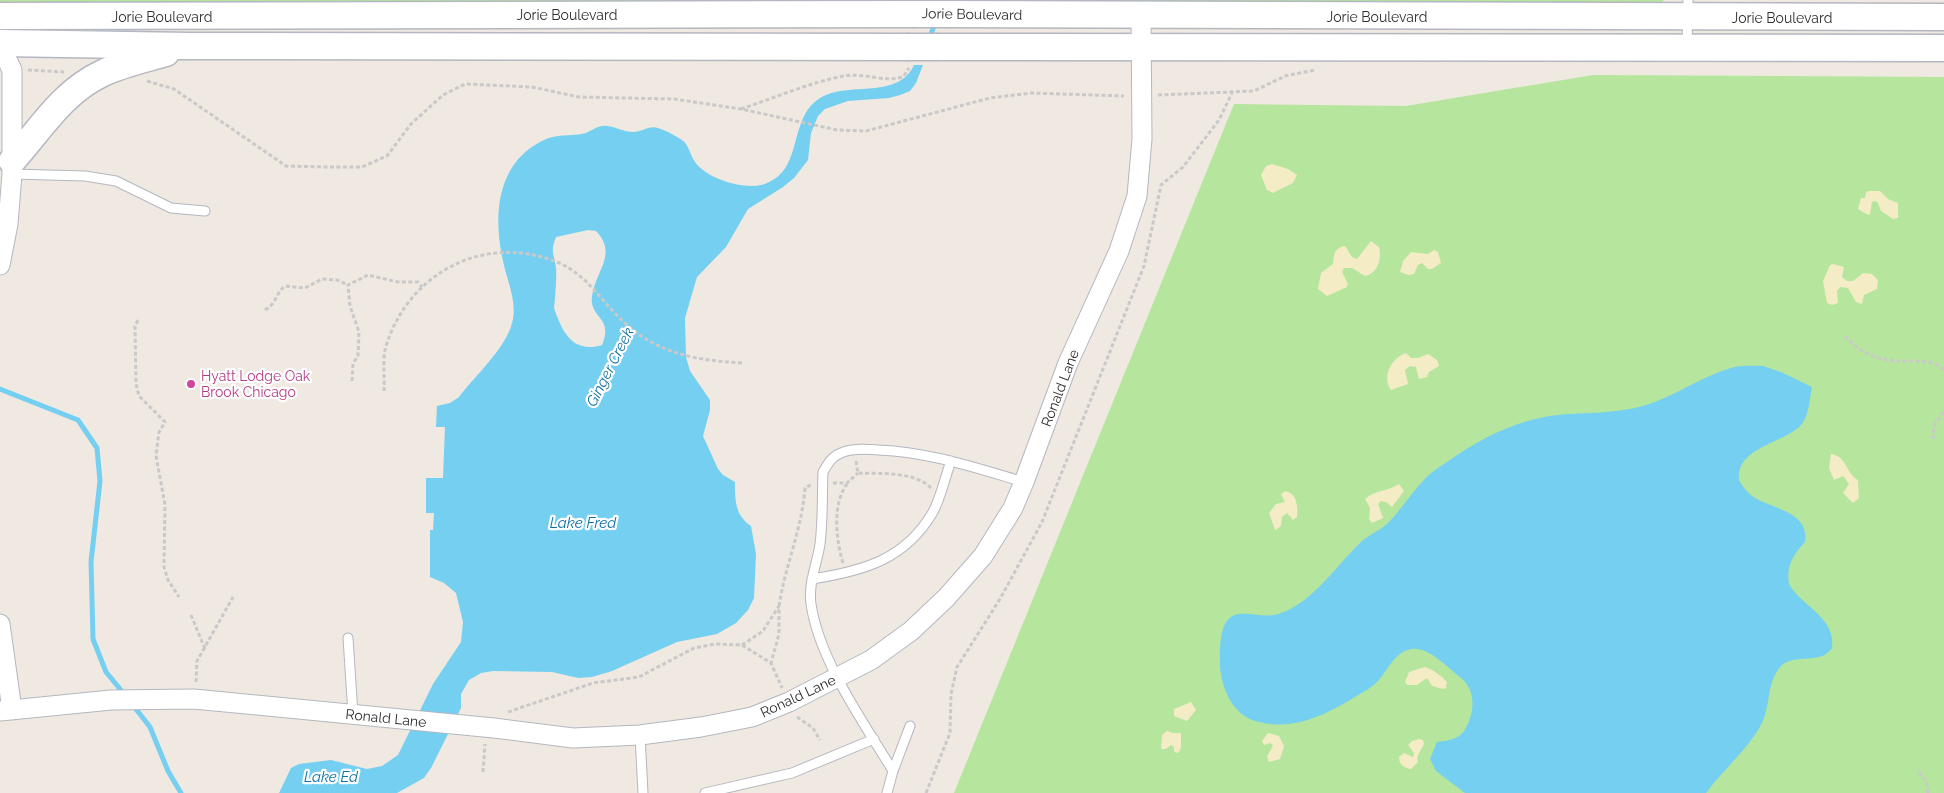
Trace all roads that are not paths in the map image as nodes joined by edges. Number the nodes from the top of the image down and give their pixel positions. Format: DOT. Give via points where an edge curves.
graph roads {
  1 [pos="1688,9"];
  2 [pos="0,16"];
  3 [pos="1141,16"];
  4 [pos="1944,17"];
  5 [pos="0,44"];
  6 [pos="190,46"];
  7 [pos="1141,48"];
  8 [pos="1687,48"];
  9 [pos="1944,48"];
  10 [pos="12,168"];
  11 [pos="205,211"];
  12 [pos="0,264"];
  13 [pos="951,461"];
  14 [pos="1024,482"];
  15 [pos="812,579"];
  16 [pos="0,624"];
  17 [pos="348,638"];
  18 [pos="838,678"];
  19 [pos="6,711"];
  20 [pos="352,714"];
  21 [pos="910,726"];
  22 [pos="640,735"];
  23 [pos="874,739"];
  24 [pos="892,771"];
  25 [pos="643,793"];
  26 [pos="705,793"];
  27 [pos="887,793"];
  1 -- 3 [label="main road, Jorie Boulevard"];
  1 -- 4 [label="main road, Jorie Boulevard"];
  1 -- 8 [label="lane"];
  2 -- 3 [label="main road, Jorie Boulevard, bridge"];
  3 -- 7 [label="street, Ronald Lane"];
  5 -- 6 [label="main road, Jorie Boulevard"];
  5 -- 10 [label="street" via="12,70"];
  6 -- 7 [label="main road, Jorie Boulevard, bridge" via="909,56 938,47"];
  6 -- 10 [label="main road" via="104,72 87,82 43,121"];
  7 -- 8 [label="main road, Jorie Boulevard"];
  7 -- 14 [label="street, Ronald Lane" via="1142,139 1136,196 1119,251 1068,363"];
  8 -- 9 [label="main road, Jorie Boulevard"];
  10 -- 11 [label="lane" via="116,182 171,208"];
  10 -- 12 [label="street" via="8,224"];
  13 -- 14 [label="lane"];
  13 -- 15 [label="lane" via="934,511 913,540 881,561 847,574"];
  13 -- 15 [label="lane" via="909,451 854,450 840,453 828,463 823,472 820,544"];
  14 -- 18 [label="street, Ronald Lane" via="1013,508 983,556 946,598 911,631 871,660"];
  15 -- 18 [label="lane" via="811,604"];
  16 -- 19 [label="street"];
  17 -- 20 [label="lane"];
  18 -- 22 [label="street, Ronald Lane" via="752,717 701,728"];
  18 -- 23 [label="lane"];
  19 -- 20 [label="street, Ronald Lane" via="142,698 194,699"];
  20 -- 22 [label="street, Ronald Lane" via="479,733 573,738"];
  21 -- 24 [label="lane"];
  22 -- 25 [label="lane"];
  23 -- 24 [label="lane"];
  23 -- 26 [label="lane" via="792,773"];
  24 -- 27 [label="lane"];
}
